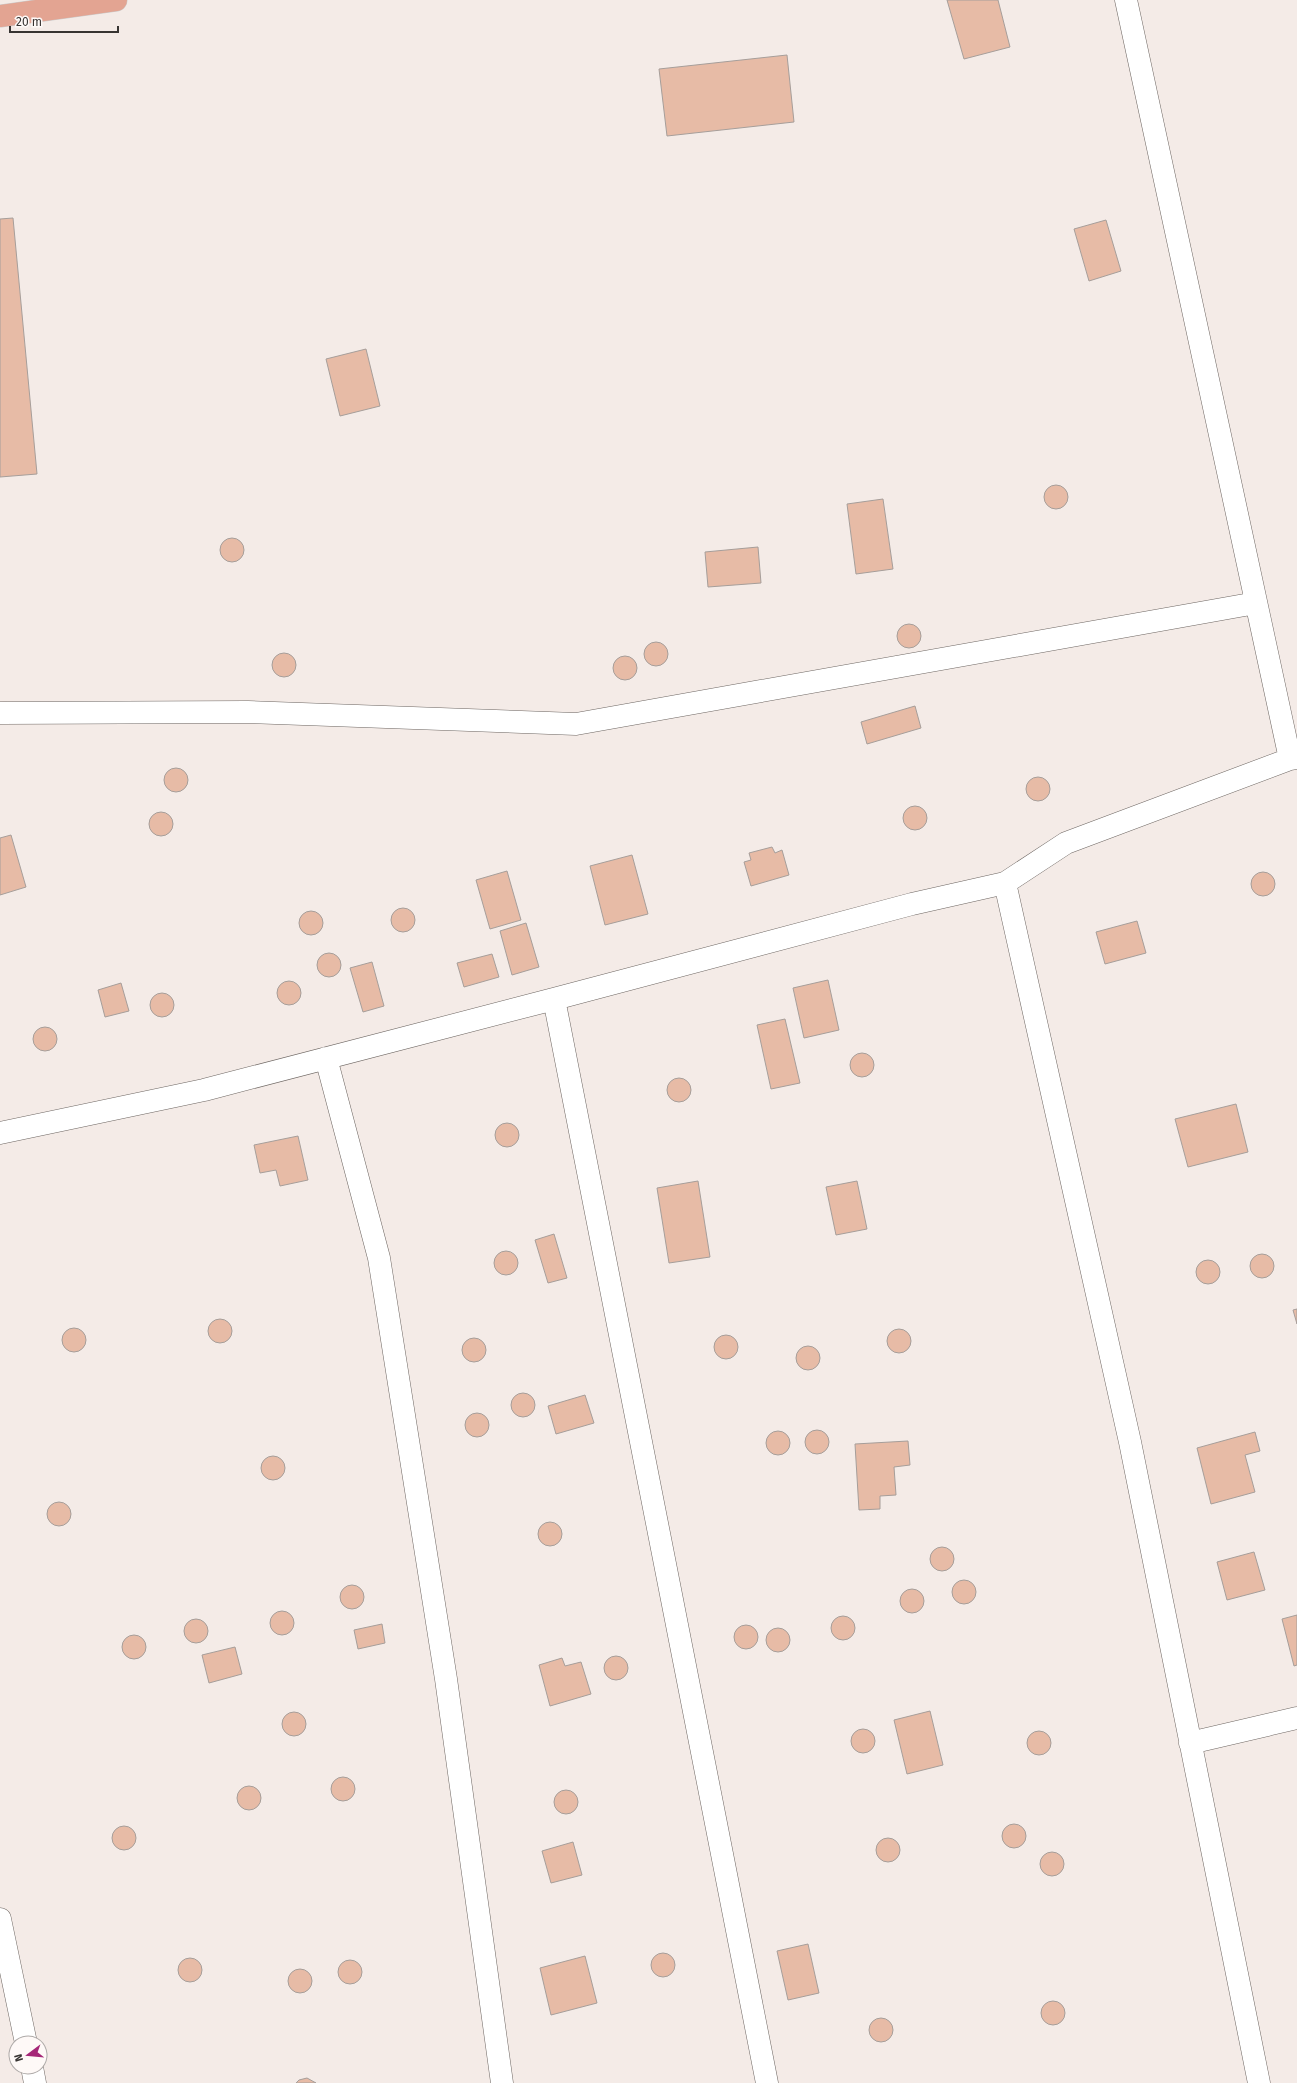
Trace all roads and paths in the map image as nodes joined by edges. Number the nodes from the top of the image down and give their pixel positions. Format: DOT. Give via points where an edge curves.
graph roads {
  1 [pos="116,0"];
  2 [pos="1126,0"];
  3 [pos="0,16"];
  4 [pos="1256,603"];
  5 [pos="0,713"];
  6 [pos="1293,759"];
  7 [pos="1005,883"];
  8 [pos="554,999"];
  9 [pos="326,1058"];
  10 [pos="0,1134"];
  11 [pos="1297,1718"];
  12 [pos="1190,1743"];
  13 [pos="0,1919"];
  14 [pos="24,2035"];
  15 [pos="502,2083"];
  16 [pos="767,2083"];
  17 [pos="1259,2083"];
  1 -- 3 [label="main road"];
  2 -- 4 [label="street"];
  4 -- 5 [label="street" via="576,724 248,712"];
  4 -- 6 [label="street"];
  6 -- 7 [label="street" via="1066,843"];
  7 -- 8 [label="street" via="912,904"];
  7 -- 12 [label="street" via="1130,1442"];
  8 -- 9 [label="street"];
  8 -- 16 [label="street"];
  9 -- 10 [label="street" via="204,1090"];
  9 -- 15 [label="street" via="379,1258 446,1679"];
  11 -- 12 [label="street"];
  12 -- 17 [label="street"];
  13 -- 14 [label="street"];
}
